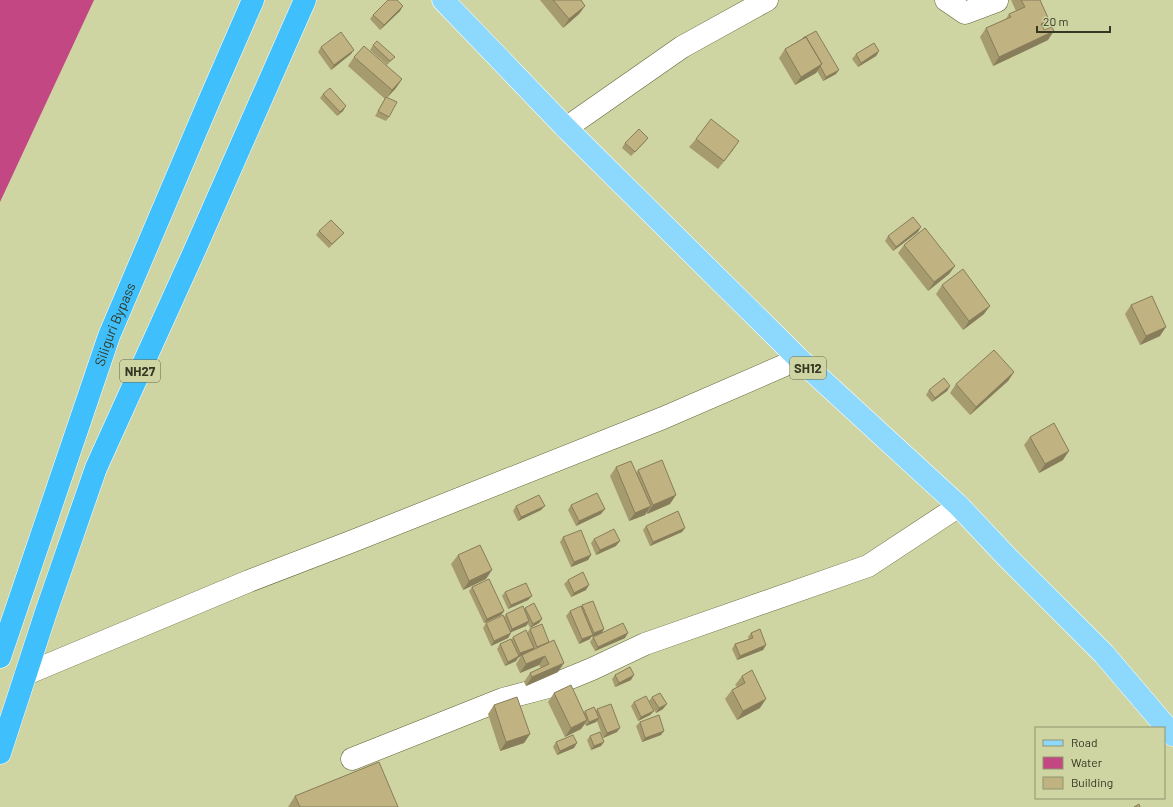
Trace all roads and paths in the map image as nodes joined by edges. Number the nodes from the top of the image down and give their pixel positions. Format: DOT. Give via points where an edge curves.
graph roads {
  1 [pos="253,0"];
  2 [pos="305,0"];
  3 [pos="443,0"];
  4 [pos="767,0"];
  5 [pos="946,0"];
  6 [pos="997,1"];
  7 [pos="566,128"];
  8 [pos="799,359"];
  9 [pos="958,506"];
  10 [pos="0,657"];
  11 [pos="26,674"];
  12 [pos="1173,735"];
  13 [pos="0,753"];
  14 [pos="352,759"];
  1 -- 10 [label="highway, Siliguri Bypass / NH27" via="109,336"];
  2 -- 11 [label="highway, NH27" via="96,468"];
  3 -- 7 [label="main road, SH12"];
  4 -- 7 [label="street" via="682,47"];
  5 -- 6 [label="street" via="964,13"];
  7 -- 8 [label="main road, SH12"];
  8 -- 9 [label="main road, SH12"];
  8 -- 11 [label="street" via="663,418 249,581"];
  9 -- 12 [label="main road, SH12" via="1104,654"];
  9 -- 14 [label="street" via="868,566 645,644 548,687 503,699"];
  11 -- 13 [label="highway, NH27"];
}
